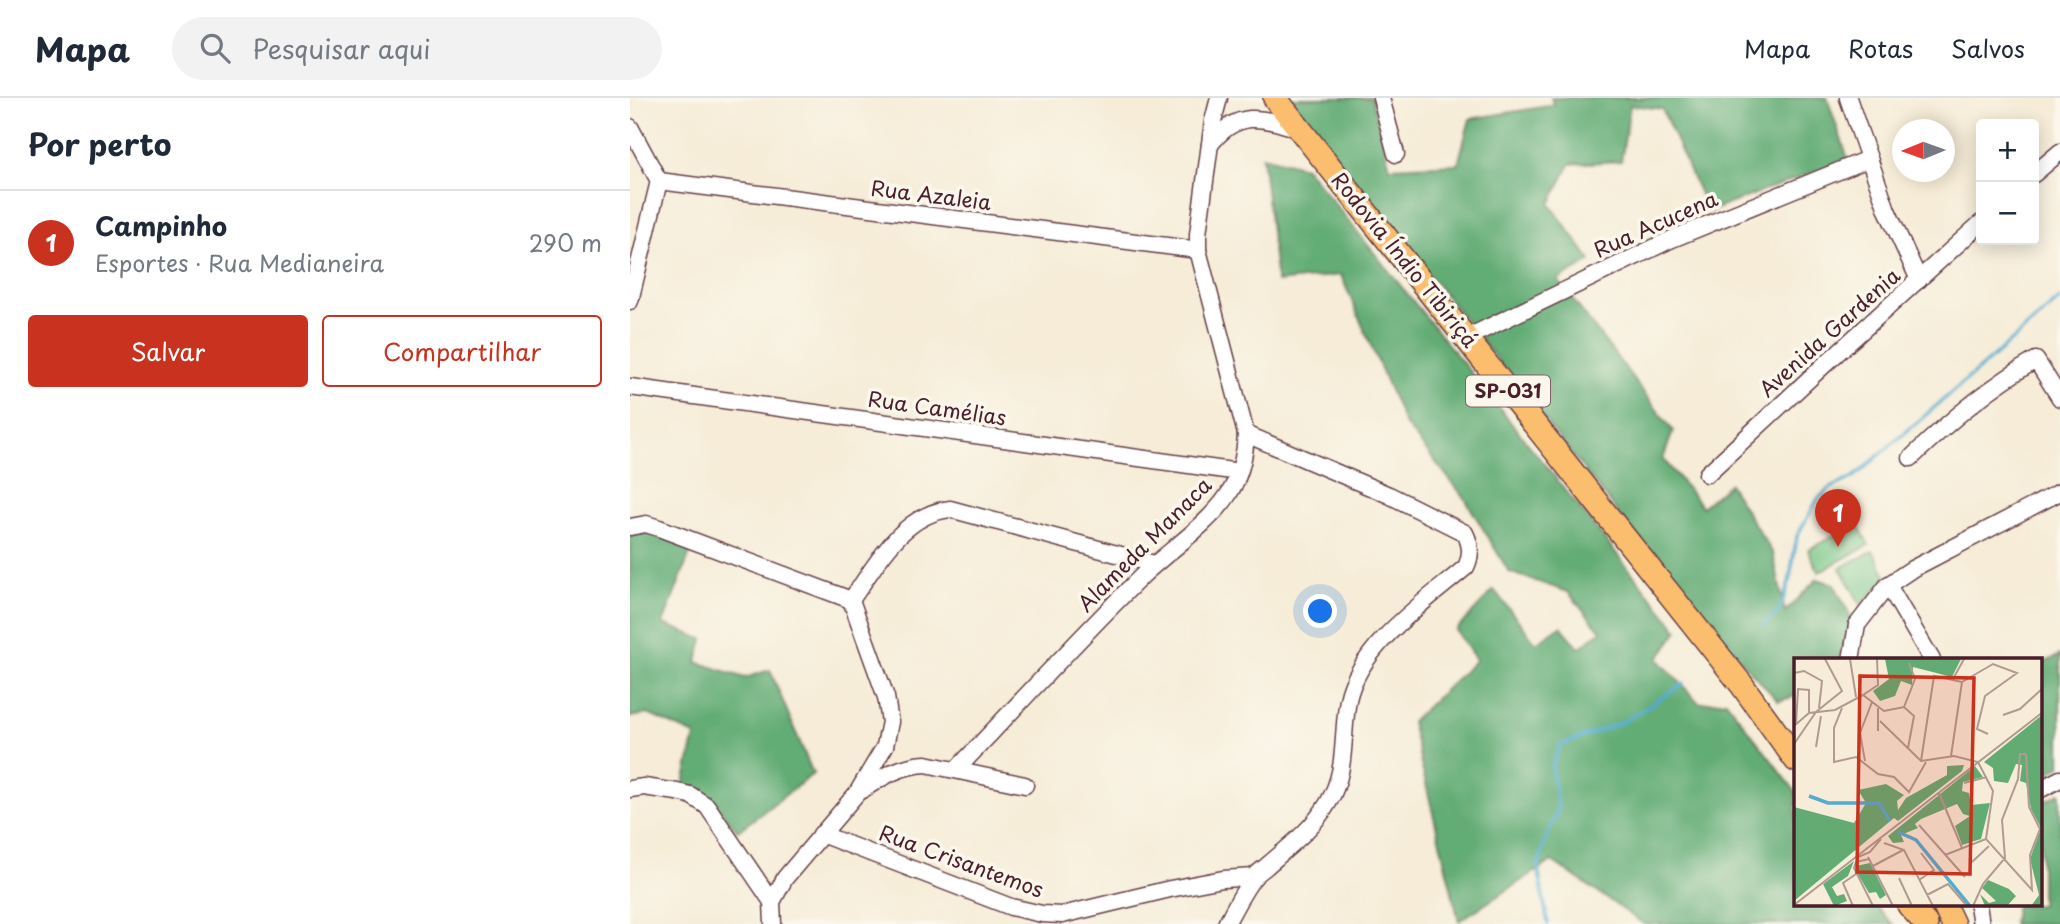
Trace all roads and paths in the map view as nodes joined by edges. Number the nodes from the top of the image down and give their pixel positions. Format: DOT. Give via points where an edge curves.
graph roads {
  1 [pos="1219,98"];
  2 [pos="1275,98"];
  3 [pos="1381,98"];
  4 [pos="1847,98"];
  5 [pos="630,127"];
  6 [pos="1299,129"];
  7 [pos="1210,145"];
  8 [pos="2060,152"];
  9 [pos="1396,154"];
  10 [pos="1868,159"];
  11 [pos="2039,170"];
  12 [pos="659,181"];
  13 [pos="1976,228"];
  14 [pos="636,244"];
  15 [pos="1198,250"];
  16 [pos="1919,280"];
  17 [pos="630,301"];
  18 [pos="1465,338"];
  19 [pos="630,387"];
  20 [pos="2060,398"];
  21 [pos="1247,434"];
  22 [pos="1911,458"];
  23 [pos="1238,472"];
  24 [pos="1707,474"];
  25 [pos="2060,492"];
  26 [pos="630,527"];
  27 [pos="1154,565"];
  28 [pos="1888,585"];
  29 [pos="850,600"];
  30 [pos="1851,658"];
  31 [pos="1931,658"];
  32 [pos="1742,685"];
  33 [pos="1794,732"];
  34 [pos="1794,757"];
  35 [pos="956,770"];
  36 [pos="2060,779"];
  37 [pos="1025,785"];
  38 [pos="2042,788"];
  39 [pos="630,789"];
  40 [pos="857,793"];
  41 [pos="821,834"];
  42 [pos="1254,877"];
  43 [pos="772,902"];
  44 [pos="1910,906"];
  45 [pos="1944,906"];
  46 [pos="1978,906"];
  47 [pos="772,924"];
  48 [pos="1226,924"];
  49 [pos="1926,924"];
  50 [pos="1953,924"];
  51 [pos="1981,924"];
  1 -- 7 [label="street, Alameda Manaca"];
  2 -- 6 [label="highway, Rodovia Índio Tibiriçá / SP-031"];
  3 -- 9 [label="street"];
  4 -- 10 [label="street"];
  5 -- 12 [label="street"];
  6 -- 7 [label="street" via="1255,118 1224,128"];
  6 -- 18 [label="highway, Rodovia Índio Tibiriçá / SP-031"];
  7 -- 15 [label="street, Alameda Manaca"];
  8 -- 11 [label="street"];
  10 -- 16 [label="street"];
  10 -- 18 [label="street, Rua Acucena" via="1672,239"];
  12 -- 14 [label="street"];
  12 -- 15 [label="street, Rua Azaleia"];
  13 -- 16 [label="street, Avenida Gardenia"];
  14 -- 17 [label="street"];
  15 -- 21 [label="street, Alameda Manaca"];
  16 -- 24 [label="street, Avenida Gardenia"];
  18 -- 32 [label="highway, Rodovia Índio Tibiriçá / SP-031"];
  19 -- 23 [label="street, Rua Camélias"];
  20 -- 22 [label="street" via="2036,360 1985,393"];
  21 -- 23 [label="street, Alameda Manaca"];
  21 -- 42 [label="street" via="1465,533 1470,550 1466,567 1390,633 1364,663 1348,699 1338,784 1313,823"];
  23 -- 27 [label="street, Alameda Manaca" via="1228,495 1211,514"];
  25 -- 28 [label="street"];
  26 -- 29 [label="street" via="646,524 659,528"];
  27 -- 29 [label="street" via="950,509 926,514 905,530"];
  27 -- 35 [label="street, Alameda Manaca"];
  28 -- 30 [label="street" via="1857,625"];
  28 -- 31 [label="street"];
  29 -- 40 [label="street" via="876,664 890,722 885,746"];
  32 -- 33 [label="highway, Rodovia Índio Tibiriçá / SP-031"];
  32 -- 34 [label="highway, Rodovia Índio Tibiriçá / SP-031"];
  35 -- 37 [label="street"];
  35 -- 40 [label="street" via="908,766"];
  36 -- 38 [label="street"];
  39 -- 43 [label="street" via="660,788 690,795 707,806"];
  40 -- 41 [label="street"];
  41 -- 42 [label="street, Rua Crisantemos" via="1042,915 1062,915 1170,889"];
  41 -- 43 [label="street" via="785,877"];
  42 -- 48 [label="street"];
  43 -- 47 [label="street"];
  44 -- 49 [label="highway"];
  45 -- 50 [label="highway"];
  46 -- 51 [label="street"];
}
